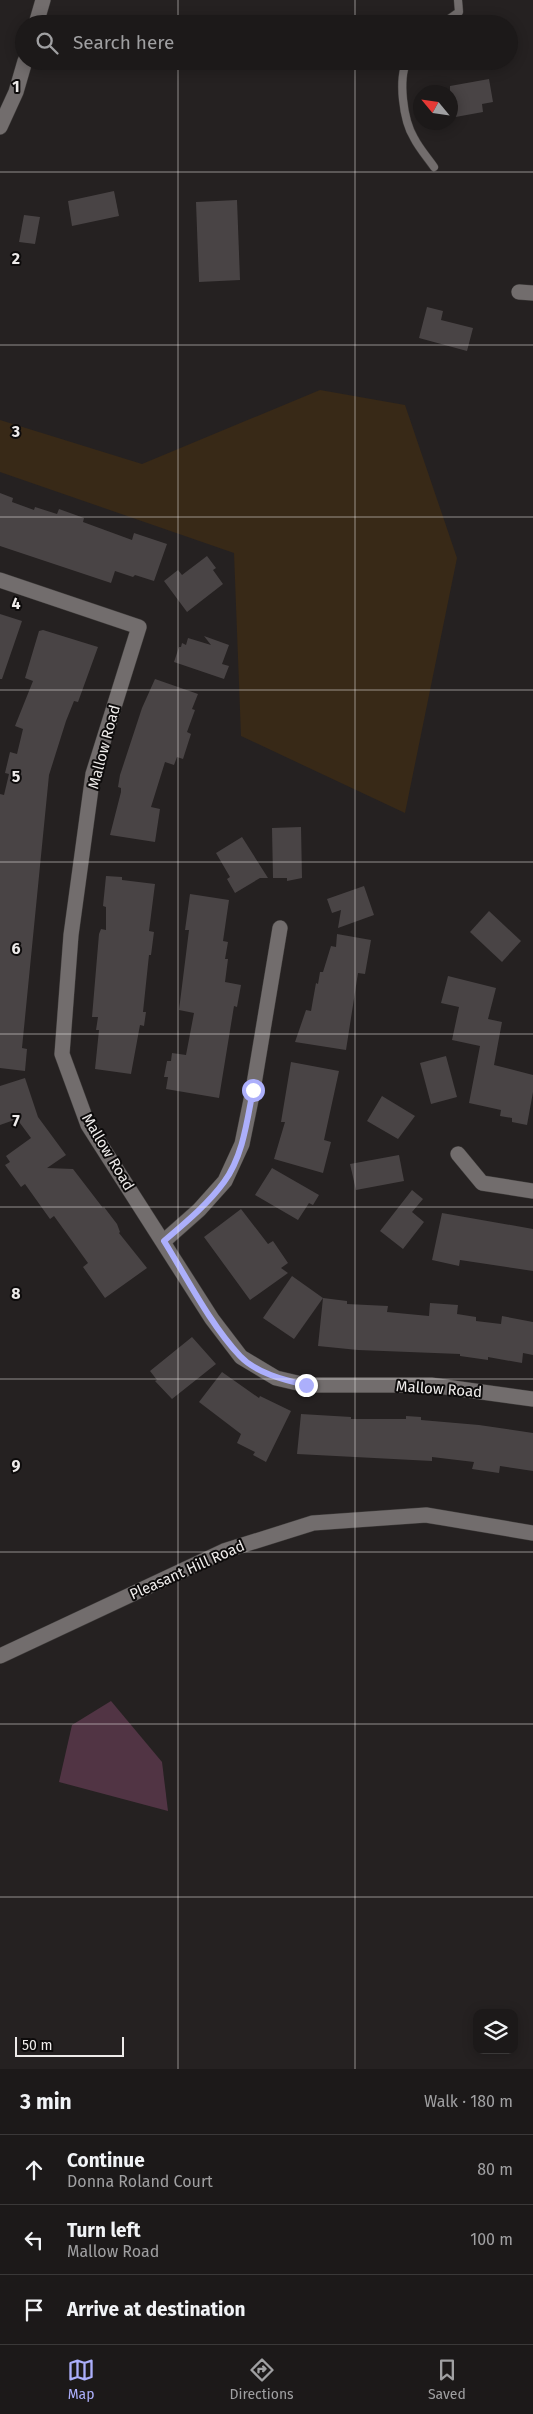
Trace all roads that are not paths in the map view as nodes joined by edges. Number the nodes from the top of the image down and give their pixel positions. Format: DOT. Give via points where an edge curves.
graph roads {
  1 [pos="43,0"];
  2 [pos="458,0"];
  3 [pos="39,15"];
  4 [pos="455,15"];
  5 [pos="22,70"];
  6 [pos="404,70"];
  7 [pos="0,127"];
  8 [pos="434,167"];
  9 [pos="0,580"];
  10 [pos="280,928"];
  11 [pos="458,1154"];
  12 [pos="533,1191"];
  13 [pos="164,1241"];
  14 [pos="533,1400"];
  15 [pos="533,1533"];
  16 [pos="0,1656"];
  1 -- 3 [label="street"];
  2 -- 4 [label="lane" via="459,12"];
  5 -- 7 [label="street"];
  6 -- 8 [label="lane" via="402,86 412,136"];
  9 -- 13 [label="street, Mallow Road" via="139,627 93,774 71,936 62,1054 88,1125"];
  10 -- 13 [label="street" via="242,1144 225,1181"];
  11 -- 12 [label="street" via="482,1184"];
  13 -- 14 [label="street, Mallow Road" via="212,1319 241,1357 276,1378 306,1385 432,1385"];
  15 -- 16 [label="street, Pleasant Hill Road" via="426,1515 314,1523 224,1551"];
}
